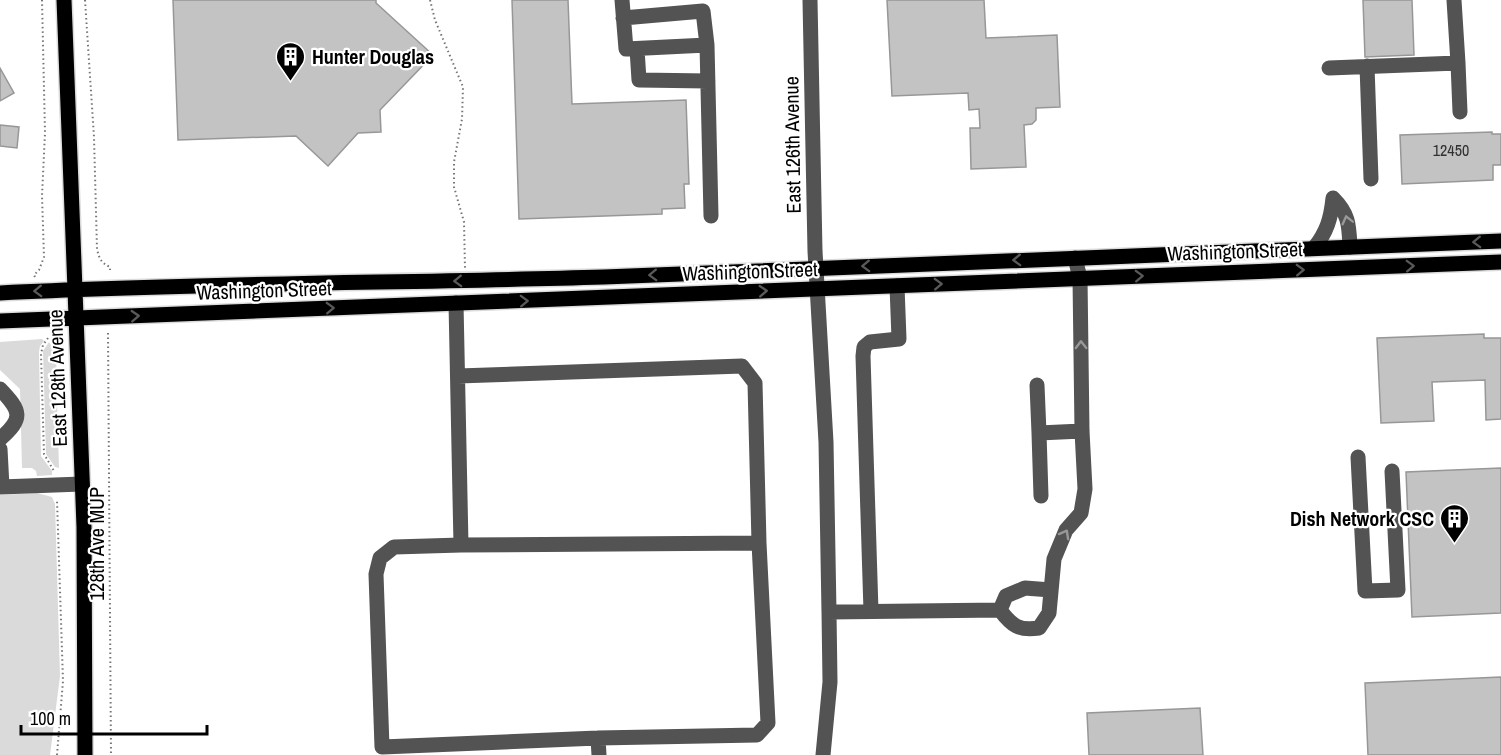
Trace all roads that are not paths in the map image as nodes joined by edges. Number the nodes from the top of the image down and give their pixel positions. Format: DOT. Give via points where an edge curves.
graph roads {
  1 [pos="64,0"];
  2 [pos="622,0"];
  3 [pos="810,0"];
  4 [pos="1454,0"];
  5 [pos="623,18"];
  6 [pos="707,45"];
  7 [pos="637,49"];
  8 [pos="1458,63"];
  9 [pos="1367,66"];
  10 [pos="1329,68"];
  11 [pos="708,81"];
  12 [pos="1460,112"];
  13 [pos="1371,179"];
  14 [pos="711,216"];
  15 [pos="1501,241"];
  16 [pos="1350,247"];
  17 [pos="1314,248"];
  18 [pos="1076,258"];
  19 [pos="1501,262"];
  20 [pos="816,268"];
  21 [pos="1351,268"];
  22 [pos="1080,278"];
  23 [pos="897,285"];
  24 [pos="817,289"];
  25 [pos="75,290"];
  26 [pos="0,293"];
  27 [pos="456,303"];
  28 [pos="76,318"];
  29 [pos="0,321"];
  30 [pos="458,376"];
  31 [pos="1037,385"];
  32 [pos="0,389"];
  33 [pos="1082,431"];
  34 [pos="1039,433"];
  35 [pos="0,439"];
  36 [pos="0,449"];
  37 [pos="1358,457"];
  38 [pos="1,471"];
  39 [pos="1392,471"];
  40 [pos="82,484"];
  41 [pos="1,487"];
  42 [pos="1041,495"];
  43 [pos="759,543"];
  44 [pos="461,545"];
  45 [pos="1051,590"];
  46 [pos="1000,610"];
  47 [pos="871,611"];
  48 [pos="829,612"];
  49 [pos="598,738"];
  50 [pos="382,751"];
  51 [pos="85,755"];
  52 [pos="599,755"];
  53 [pos="823,755"];
  1 -- 25 [label="main road, East 128th Avenue"];
  2 -- 5 [label="street"];
  3 -- 20 [label="street, East 126th Avenue"];
  4 -- 8 [label="street"];
  5 -- 6 [label="street" via="704,11"];
  5 -- 7 [label="street" via="626,49"];
  6 -- 7 [label="street"];
  6 -- 11 [label="street"];
  7 -- 11 [label="street" via="639,80"];
  8 -- 9 [label="street"];
  8 -- 12 [label="street"];
  9 -- 10 [label="street"];
  9 -- 13 [label="street"];
  11 -- 14 [label="street"];
  15 -- 16 [label="main road, Washington Street, one-way"];
  16 -- 17 [label="main road, Washington Street"];
  16 -- 17 [label="street, one-way" via="1344,209 1333,198 1326,231"];
  16 -- 21 [label="main road"];
  17 -- 18 [label="main road, Washington Street"];
  18 -- 20 [label="main road, Washington Street, one-way"];
  18 -- 22 [label="street"];
  21 -- 19 [label="main road, Washington Street, one-way"];
  20 -- 24 [label="street, East 126th Avenue"];
  20 -- 25 [label="main road, Washington Street, one-way"];
  22 -- 21 [label="main road, Washington Street, one-way"];
  23 -- 22 [label="main road, Washington Street, one-way"];
  33 -- 22 [label="street, one-way"];
  23 -- 24 [label="main road, Washington Street"];
  23 -- 47 [label="street" via="899,339 870,342 864,347 863,356"];
  27 -- 24 [label="main road, Washington Street, one-way"];
  24 -- 48 [label="street, East 126th Avenue" via="826,442"];
  25 -- 26 [label="main road, Washington Street, one-way"];
  25 -- 28 [label="main road, East 128th Avenue"];
  28 -- 27 [label="main road, Washington Street, one-way"];
  27 -- 30 [label="street"];
  28 -- 29 [label="main road, Washington Street"];
  28 -- 40 [label="main road, East 128th Avenue"];
  30 -- 43 [label="street" via="742,366 756,383"];
  30 -- 44 [label="street"];
  31 -- 34 [label="street"];
  32 -- 35 [label="street" via="15,405 17,420"];
  33 -- 34 [label="street"];
  45 -- 33 [label="street, one-way" via="1054,559 1066,530 1081,513 1085,489"];
  34 -- 42 [label="street"];
  36 -- 38 [label="street"];
  37 -- 39 [label="street" via="1365,591 1398,590"];
  38 -- 41 [label="street"];
  40 -- 41 [label="street"];
  40 -- 51 [label="main road, East 128th Avenue"];
  43 -- 44 [label="street"];
  43 -- 49 [label="street" via="768,723 757,735"];
  44 -- 50 [label="street" via="394,547 380,558 376,574"];
  45 -- 46 [label="street" via="1025,588 1006,596"];
  45 -- 46 [label="street" via="1049,613 1039,627 1028,629 1010,623"];
  46 -- 47 [label="street"];
  47 -- 48 [label="street"];
  48 -- 53 [label="street, East 126th Avenue" via="830,682"];
  49 -- 50 [label="street"];
  49 -- 52 [label="street"];
}
